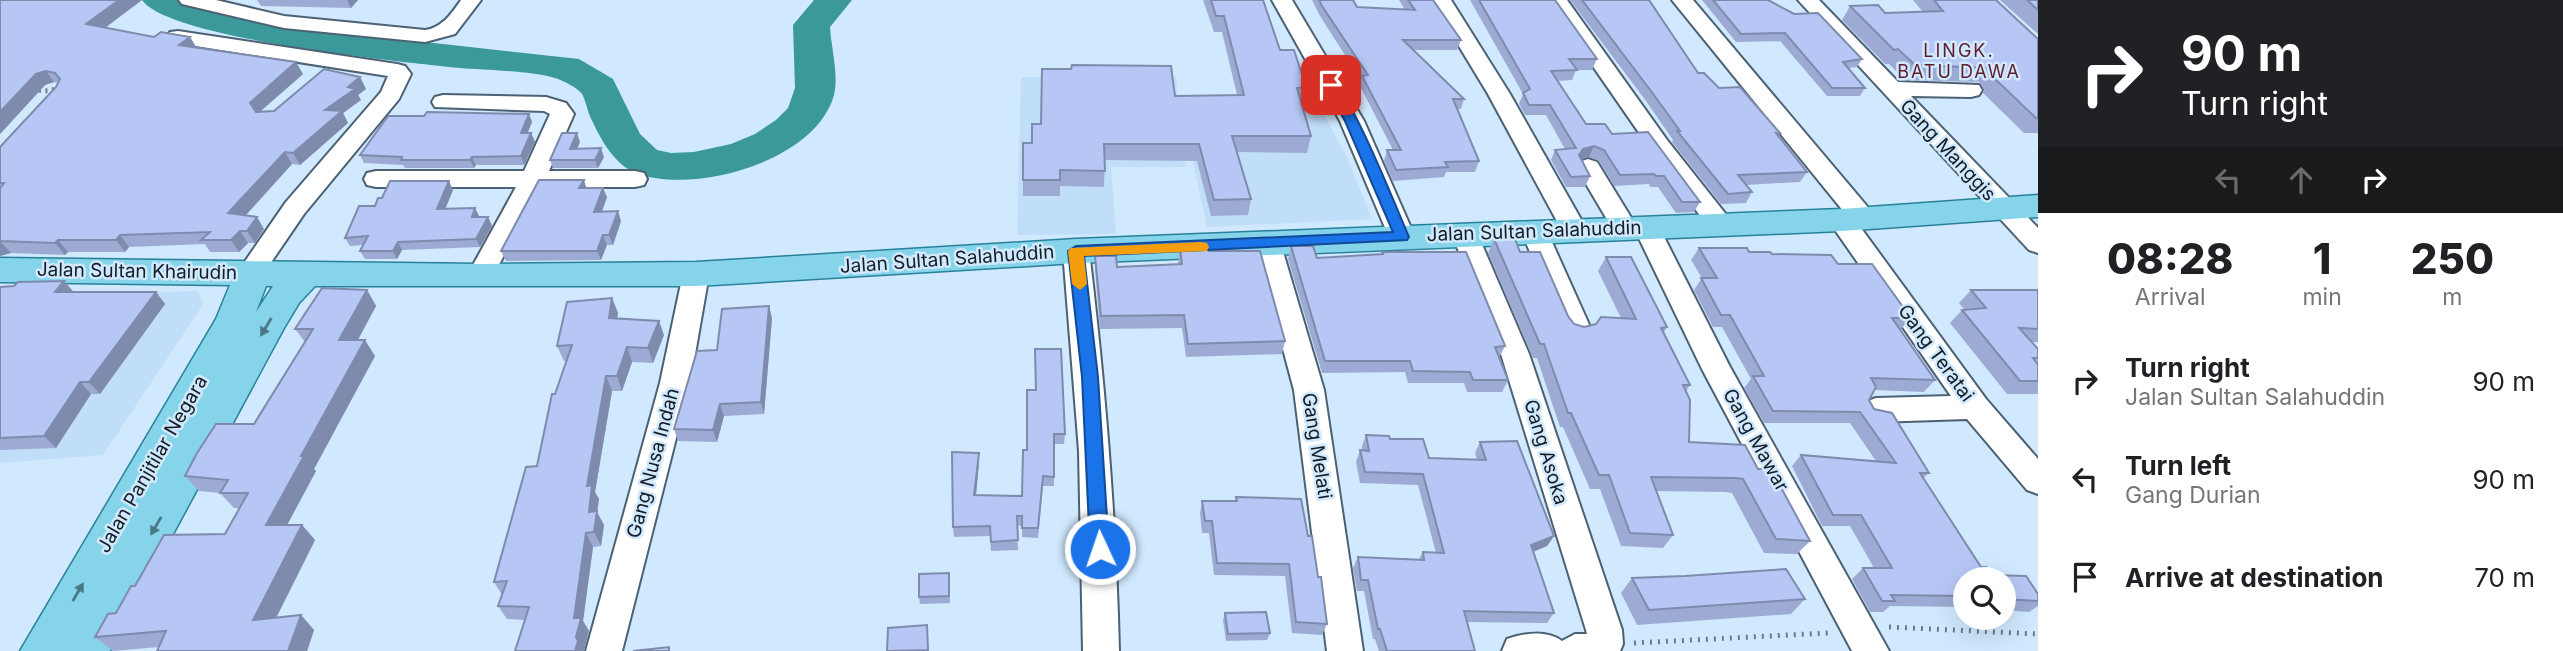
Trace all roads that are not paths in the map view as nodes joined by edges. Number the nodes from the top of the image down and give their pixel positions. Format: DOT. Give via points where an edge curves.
graph roads {
  1 [pos="189,0"];
  2 [pos="471,0"];
  3 [pos="1282,0"];
  4 [pos="1441,0"];
  5 [pos="1557,0"];
  6 [pos="1682,0"];
  7 [pos="1808,0"];
  8 [pos="178,37"];
  9 [pos="336,60"];
  10 [pos="315,78"];
  11 [pos="1890,89"];
  12 [pos="1971,90"];
  13 [pos="443,102"];
  14 [pos="1588,167"];
  15 [pos="376,179"];
  16 [pos="533,179"];
  17 [pos="635,179"];
  18 [pos="2038,206"];
  19 [pos="2002,208"];
  20 [pos="1851,218"];
  21 [pos="1719,223"];
  22 [pos="1635,227"];
  23 [pos="1574,230"];
  24 [pos="1534,231"];
  25 [pos="1465,235"];
  26 [pos="1402,237"];
  27 [pos="2038,244"];
  28 [pos="1268,245"];
  29 [pos="1076,251"];
  30 [pos="0,270"];
  31 [pos="277,273"];
  32 [pos="696,274"];
  33 [pos="480,276"];
  34 [pos="1577,329"];
  35 [pos="1975,407"];
  36 [pos="1877,410"];
  37 [pos="2038,481"];
  38 [pos="1864,638"];
  39 [pos="1590,647"];
  40 [pos="43,651"];
  41 [pos="85,651"];
  42 [pos="604,651"];
  43 [pos="1101,651"];
  44 [pos="1345,651"];
  45 [pos="1520,651"];
  46 [pos="1548,651"];
  1 -- 2 [label="street" via="296,24 425,36 452,28"];
  3 -- 26 [label="street" via="1352,121"];
  4 -- 23 [label="street"];
  5 -- 21 [label="street"];
  6 -- 20 [label="street, Gang Teratai"];
  7 -- 11 [label="street, Gang Manggis"];
  8 -- 9 [label="street"];
  9 -- 10 [label="street"];
  9 -- 31 [label="street" via="397,71 400,76 379,109 299,204"];
  11 -- 12 [label="street"];
  11 -- 19 [label="street, Gang Manggis"];
  13 -- 16 [label="street" via="558,108 562,116"];
  14 -- 22 [label="street, Gang Mawar"];
  15 -- 16 [label="street"];
  16 -- 17 [label="street"];
  16 -- 33 [label="street"];
  18 -- 19 [label="main road, Jalan Sultan Salahuddin"];
  19 -- 20 [label="main road, Jalan Sultan Salahuddin"];
  19 -- 27 [label="street, Gang Manggis"];
  20 -- 21 [label="main road, Jalan Sultan Salahuddin"];
  20 -- 35 [label="street, Gang Teratai"];
  21 -- 22 [label="main road, Jalan Sultan Salahuddin"];
  22 -- 23 [label="main road, Jalan Sultan Salahuddin"];
  22 -- 38 [label="street, Gang Mawar"];
  23 -- 24 [label="main road, Jalan Sultan Salahuddin"];
  24 -- 25 [label="main road, Jalan Sultan Salahuddin"];
  24 -- 34 [label="street"];
  25 -- 26 [label="main road, Jalan Sultan Salahuddin"];
  25 -- 39 [label="street, Gang Asoka" via="1515,354 1605,630"];
  26 -- 28 [label="main road, Jalan Sultan Salahuddin"];
  28 -- 29 [label="main road, Jalan Sultan Salahuddin"];
  28 -- 44 [label="street, Gang Melati" via="1309,390"];
  29 -- 32 [label="main road, Jalan Sultan Salahuddin"];
  29 -- 43 [label="street" via="1090,377"];
  30 -- 31 [label="main road, Jalan Sultan Khairudin"];
  31 -- 33 [label="main road, Jalan Sultan Salahuddin"];
  40 -- 31 [label="main road, Jalan Panjitilar Negara, one-way" via="234,321 247,290"];
  31 -- 41 [label="main road, one-way" via="286,294"];
  32 -- 33 [label="main road, Jalan Sultan Salahuddin"];
  32 -- 42 [label="street, Gang Nusa Indah" via="674,383"];
  35 -- 36 [label="street"];
  35 -- 37 [label="street, Gang Teratai"];
  45 -- 46 [label="street"];
}
